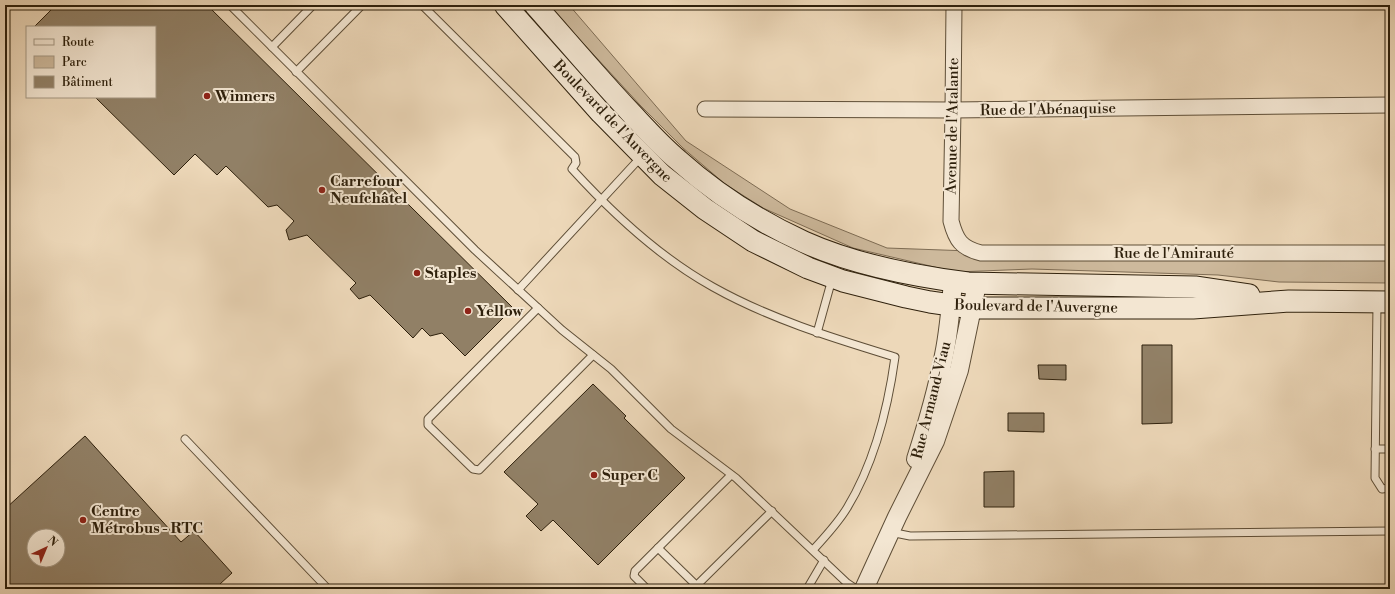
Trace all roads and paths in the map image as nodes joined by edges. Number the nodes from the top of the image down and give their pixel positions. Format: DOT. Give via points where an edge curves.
graph roads {
  1 [pos="230,5"];
  2 [pos="313,5"];
  3 [pos="362,5"];
  4 [pos="422,5"];
  5 [pos="505,5"];
  6 [pos="535,5"];
  7 [pos="954,5"];
  8 [pos="272,47"];
  9 [pos="296,72"];
  10 [pos="1390,105"];
  11 [pos="705,109"];
  12 [pos="953,110"];
  13 [pos="643,155"];
  14 [pos="601,201"];
  15 [pos="961,244"];
  16 [pos="1390,253"];
  17 [pos="833,277"];
  18 [pos="953,281"];
  19 [pos="977,284"];
  20 [pos="518,290"];
  21 [pos="1289,301"];
  22 [pos="1383,302"];
  23 [pos="951,305"];
  24 [pos="538,308"];
  25 [pos="972,308"];
  26 [pos="817,333"];
  27 [pos="593,355"];
  28 [pos="185,439"];
  29 [pos="1376,449"];
  30 [pos="1390,449"];
  31 [pos="731,475"];
  32 [pos="1390,488"];
  33 [pos="772,511"];
  34 [pos="893,524"];
  35 [pos="1390,531"];
  36 [pos="658,548"];
  37 [pos="813,550"];
  38 [pos="824,560"];
  39 [pos="696,588"];
  40 [pos="328,589"];
  41 [pos="647,589"];
  42 [pos="807,589"];
  43 [pos="856,589"];
  44 [pos="864,589"];
  1 -- 8 [label="lane"];
  2 -- 8 [label="lane"];
  3 -- 9 [label="lane"];
  4 -- 14 [label="lane" via="575,158 576,163 572,169"];
  5 -- 13 [label="main road, Boulevard de l'Auvergne" via="601,113"];
  6 -- 18 [label="main road, Boulevard de l'Auvergne" via="617,98 677,160 740,207 805,242 844,257 883,268"];
  7 -- 12 [label="street, Avenue de l'Atalante"];
  8 -- 9 [label="lane"];
  9 -- 20 [label="lane"];
  10 -- 12 [label="street, Rue de l'Abénaquise"];
  11 -- 12 [label="street, Rue de l'Abénaquise"];
  12 -- 15 [label="street, Avenue de l'Atalante" via="951,221 954,234"];
  13 -- 14 [label="lane"];
  13 -- 17 [label="main road, Boulevard de l'Auvergne" via="662,175 705,209 753,241 808,268"];
  14 -- 20 [label="lane"];
  14 -- 26 [label="lane" via="672,260 713,287"];
  15 -- 16 [label="street, Rue de l'Amirauté" via="970,251 981,253"];
  17 -- 23 [label="main road, Boulevard de l'Auvergne" via="906,297"];
  17 -- 26 [label="lane"];
  18 -- 19 [label="main road, Boulevard de l'Auvergne"];
  18 -- 23 [label="street, Rue Armand-Viau"];
  19 -- 21 [label="main road, Boulevard de l'Auvergne" via="1195,287"];
  19 -- 25 [label="street, Rue Armand-Viau"];
  20 -- 24 [label="lane"];
  21 -- 22 [label="main road, Boulevard de l'Auvergne"];
  21 -- 25 [label="main road, Boulevard de l'Auvergne" via="1193,308"];
  22 -- 29 [label="lane"];
  23 -- 25 [label="main road, Boulevard de l'Auvergne"];
  23 -- 34 [label="street, Rue Armand-Viau" via="944,354 924,436"];
  24 -- 27 [label="lane"];
  24 -- 27 [label="lane" via="428,419 428,425 473,469 480,470"];
  25 -- 34 [label="street, Rue Armand-Viau" via="959,370 936,441"];
  26 -- 37 [label="lane" via="895,357 890,391 879,434 866,470 847,508"];
  27 -- 31 [label="lane" via="611,369 671,429"];
  28 -- 40 [label="lane"];
  29 -- 30 [label="lane"];
  29 -- 32 [label="lane" via="1375,478 1382,489"];
  31 -- 33 [label="lane"];
  31 -- 36 [label="lane"];
  33 -- 37 [label="lane"];
  33 -- 39 [label="lane"];
  34 -- 35 [label="lane" via="910,536"];
  34 -- 44 [label="street, Rue Armand-Viau"];
  36 -- 39 [label="lane"];
  36 -- 41 [label="lane" via="634,576"];
  37 -- 38 [label="lane"];
  38 -- 42 [label="lane"];
  38 -- 43 [label="lane" via="846,583"];
}
